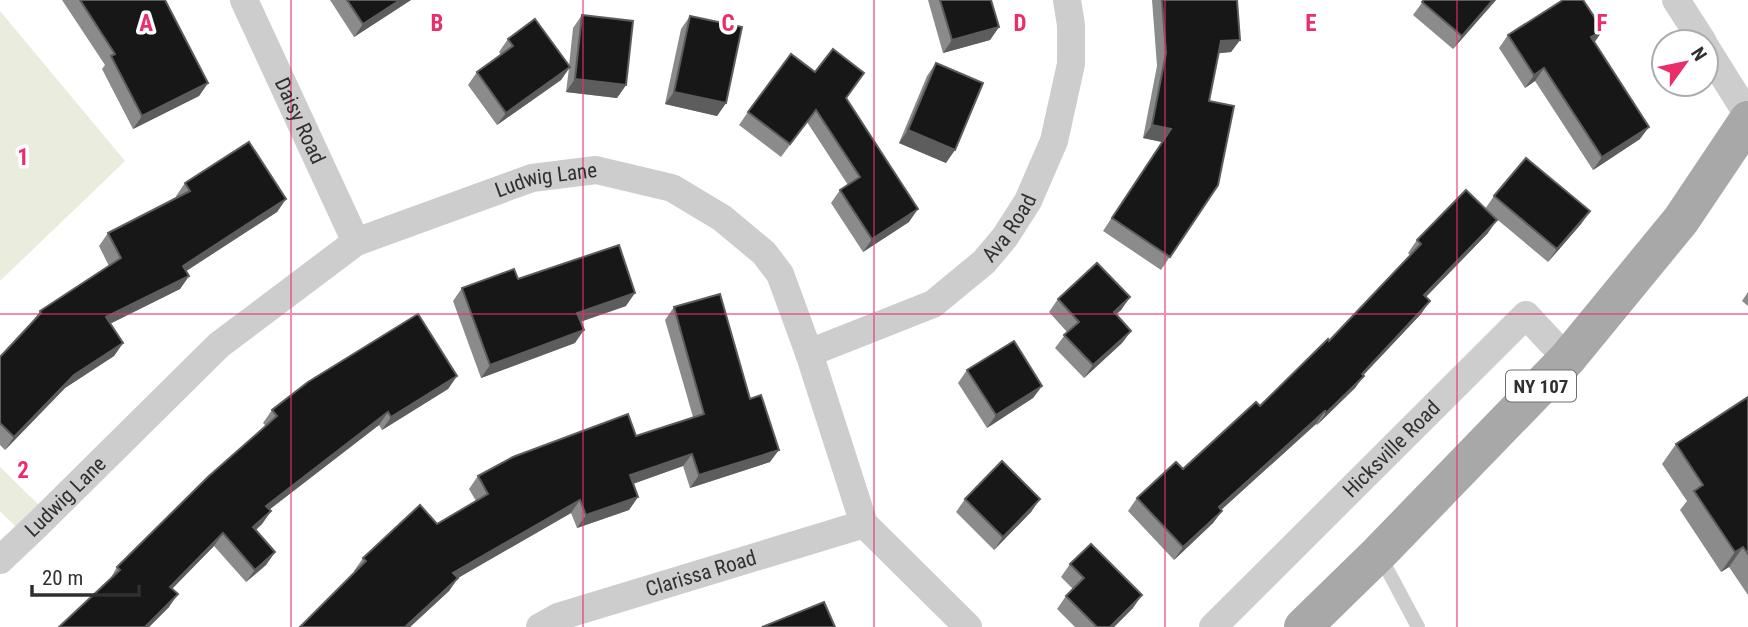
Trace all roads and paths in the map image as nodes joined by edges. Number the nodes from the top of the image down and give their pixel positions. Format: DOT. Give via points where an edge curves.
graph roads {
  1 [pos="244,0"];
  2 [pos="1067,0"];
  3 [pos="1676,0"];
  4 [pos="1694,28"];
  5 [pos="1720,71"];
  6 [pos="1748,117"];
  7 [pos="356,242"];
  8 [pos="809,354"];
  9 [pos="1567,359"];
  10 [pos="864,524"];
  11 [pos="1379,553"];
  12 [pos="0,560"];
  13 [pos="540,627"];
  14 [pos="968,627"];
  15 [pos="1213,627"];
  16 [pos="1303,627"];
  17 [pos="1418,627"];
  1 -- 7 [label="street, Daisy Road"];
  2 -- 8 [label="street, Ava Road" via="1071,64 1054,141 1028,201 1004,237 984,262 933,304"];
  3 -- 4 [label="street"];
  5 -- 6 [label="street"];
  6 -- 9 [label="main road, NY 107" via="1681,220"];
  7 -- 8 [label="street, Ludwig Lane" via="532,178 596,170 672,188 722,218 764,253 780,274"];
  7 -- 12 [label="street, Ludwig Lane" via="219,345"];
  8 -- 10 [label="street, Ludwig Lane"];
  9 -- 11 [label="main road, NY 107"];
  9 -- 15 [label="street, Hicksville Road" via="1526,315"];
  10 -- 13 [label="street, Clarissa Road" via="558,617"];
  10 -- 14 [label="street, Ludwig Lane"];
  11 -- 16 [label="main road, NY 107"];
  11 -- 17 [label="lane"];
}
